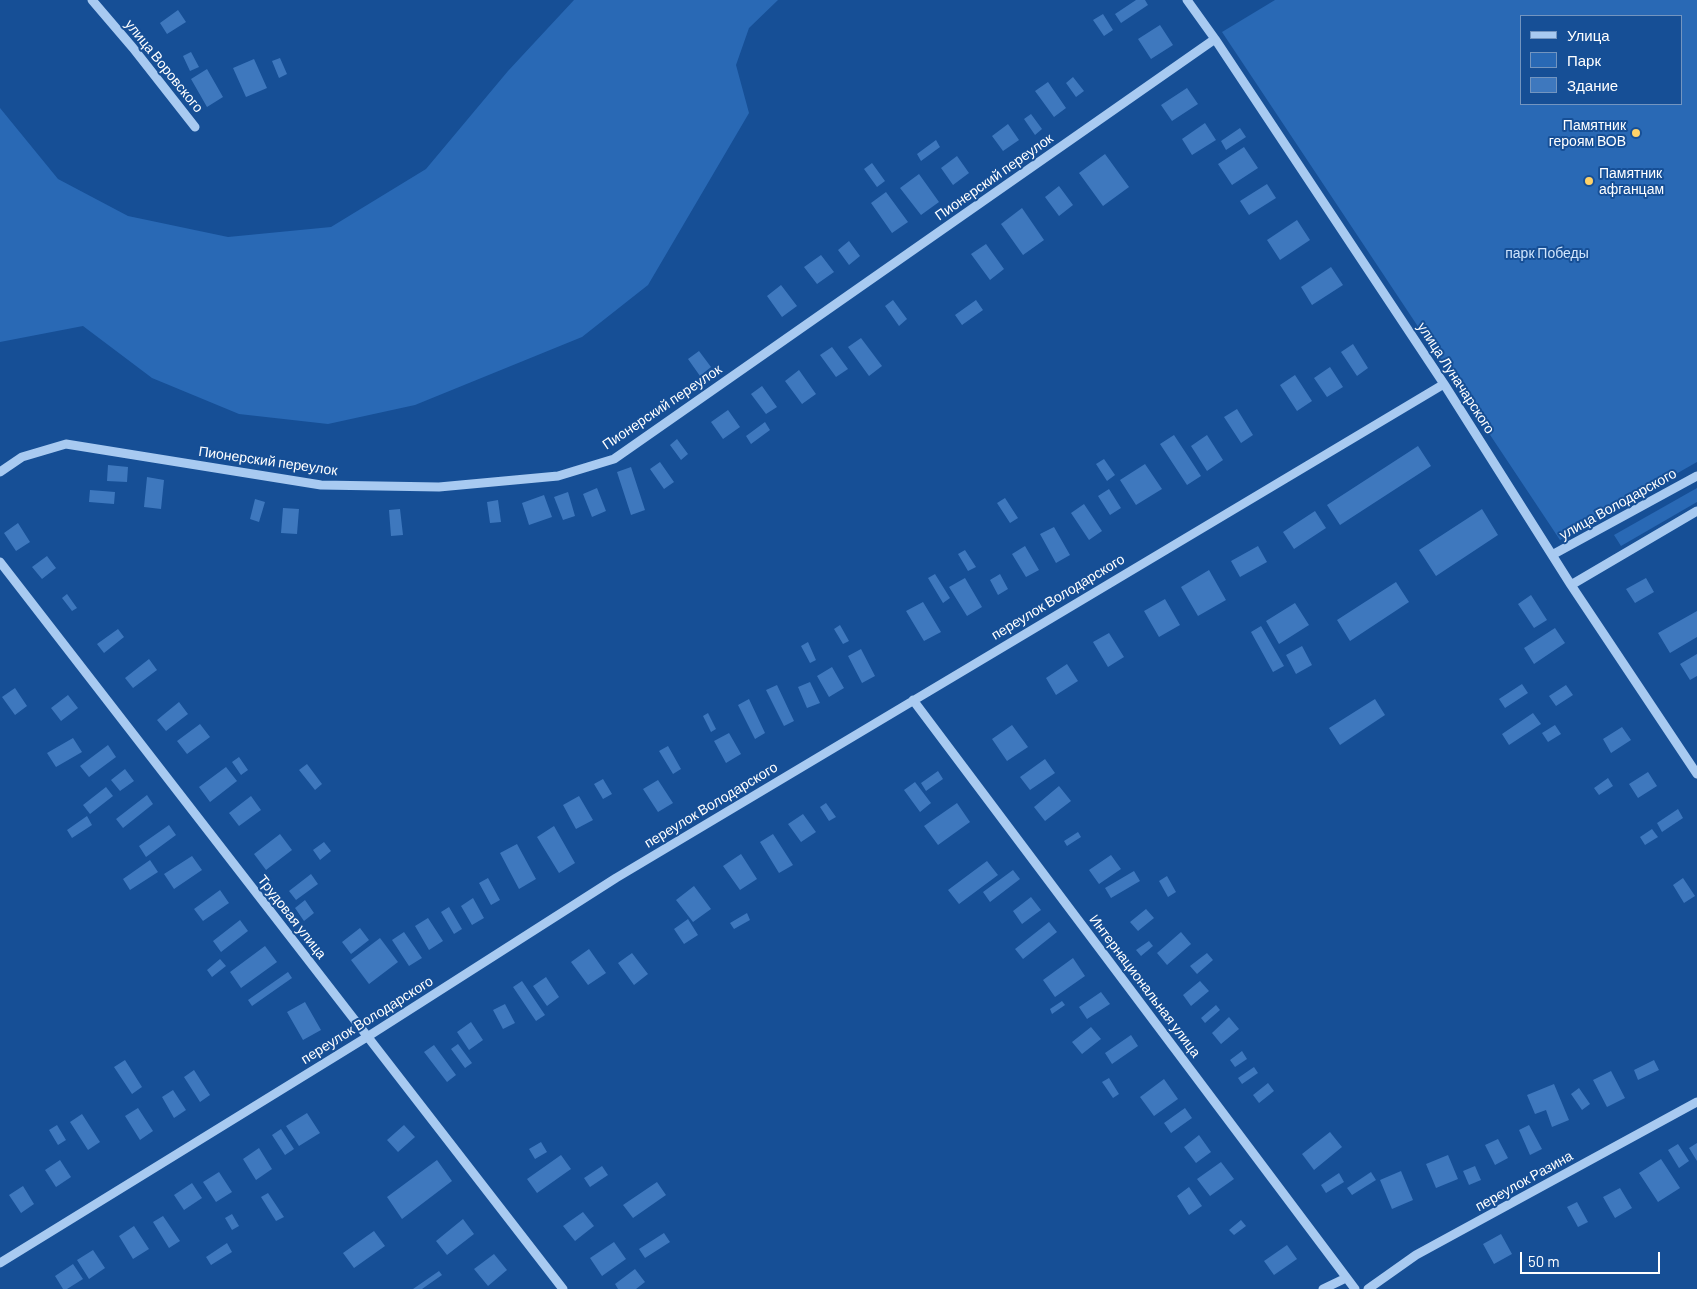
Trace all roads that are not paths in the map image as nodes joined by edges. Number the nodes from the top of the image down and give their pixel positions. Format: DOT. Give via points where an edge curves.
graph roads {
  1 [pos="92,0"];
  2 [pos="1187,0"];
  3 [pos="1216,39"];
  4 [pos="195,127"];
  5 [pos="1444,384"];
  6 [pos="0,472"];
  7 [pos="1697,476"];
  8 [pos="1697,511"];
  9 [pos="1552,555"];
  10 [pos="0,562"];
  11 [pos="1571,585"];
  12 [pos="913,700"];
  13 [pos="1697,774"];
  14 [pos="367,1037"];
  15 [pos="1697,1102"];
  16 [pos="0,1263"];
  17 [pos="1346,1278"];
  18 [pos="563,1289"];
  19 [pos="1323,1289"];
  20 [pos="1355,1289"];
  21 [pos="1368,1289"];
  1 -- 4 [label="street, улица Воровского"];
  2 -- 3 [label="street, улица Луначарского"];
  3 -- 5 [label="street, улица Луначарского"];
  3 -- 6 [label="street, Пионерский переулок" via="614,459 558,476 439,487 321,485 66,444 22,457"];
  5 -- 9 [label="street, улица Луначарского"];
  5 -- 12 [label="street, переулок Володарского"];
  7 -- 9 [label="street, улица Володарского"];
  8 -- 11 [label="street"];
  9 -- 11 [label="street, улица Луначарского"];
  10 -- 14 [label="street, Трудовая улица"];
  11 -- 13 [label="street, улица Луначарского"];
  12 -- 14 [label="street, переулок Володарского" via="616,878"];
  12 -- 17 [label="street, Интернациональная улица"];
  14 -- 16 [label="street, переулок Володарского"];
  14 -- 18 [label="street, Трудовая улица"];
  15 -- 21 [label="street, переулок Разина" via="1416,1255"];
  17 -- 19 [label="street"];
  17 -- 20 [label="street, Интернациональная улица"];
}
